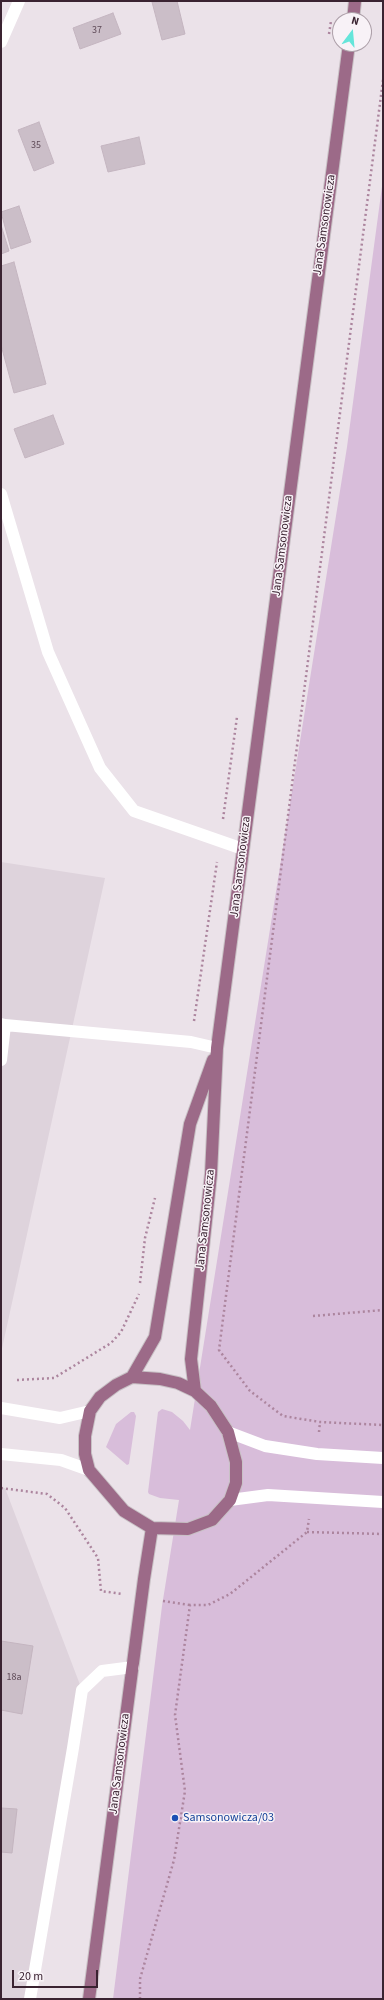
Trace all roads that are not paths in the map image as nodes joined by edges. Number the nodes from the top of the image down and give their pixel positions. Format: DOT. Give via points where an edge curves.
graph roads {
  1 [pos="19,1"];
  2 [pos="355,1"];
  3 [pos="353,12"];
  4 [pos="1,42"];
  5 [pos="348,52"];
  6 [pos="1,494"];
  7 [pos="243,849"];
  8 [pos="3,1024"];
  9 [pos="218,1048"];
  10 [pos="1,1060"];
  11 [pos="132,1377"];
  12 [pos="195,1391"];
  13 [pos="1,1408"];
  14 [pos="90,1411"];
  15 [pos="228,1432"];
  16 [pos="1,1454"];
  17 [pos="383,1458"];
  18 [pos="89,1470"];
  19 [pos="230,1500"];
  20 [pos="383,1502"];
  21 [pos="152,1528"];
  22 [pos="133,1667"];
  23 [pos="30,1999"];
  24 [pos="89,1999"];
  1 -- 4 [label="street"];
  2 -- 3 [label="main road"];
  5 -- 7 [label="main road, Jana Samsonowicza"];
  6 -- 7 [label="street" via="48,652 100,768 134,811"];
  7 -- 9 [label="main road, Jana Samsonowicza"];
  8 -- 9 [label="street" via="191,1042"];
  8 -- 10 [label="street"];
  9 -- 11 [label="main road, Jana Samsonowicza" via="190,1124 155,1337"];
  9 -- 12 [label="main road, Jana Samsonowicza" via="211,1174 191,1359"];
  11 -- 12 [label="main road" via="178,1383"];
  11 -- 14 [label="main road" via="100,1397"];
  12 -- 15 [label="main road" via="211,1406"];
  13 -- 14 [label="street" via="60,1418"];
  14 -- 18 [label="main road" via="85,1436 85,1454"];
  15 -- 17 [label="street" via="265,1446 317,1454"];
  15 -- 19 [label="main road" via="236,1462 236,1483"];
  16 -- 18 [label="street" via="61,1460"];
  18 -- 21 [label="main road" via="124,1512"];
  19 -- 20 [label="street" via="268,1494"];
  19 -- 21 [label="main road" via="212,1520 188,1529"];
  21 -- 22 [label="main road, Jana Samsonowicza"];
  22 -- 23 [label="street" via="102,1671 82,1690"];
  22 -- 24 [label="main road, Jana Samsonowicza"];
}
